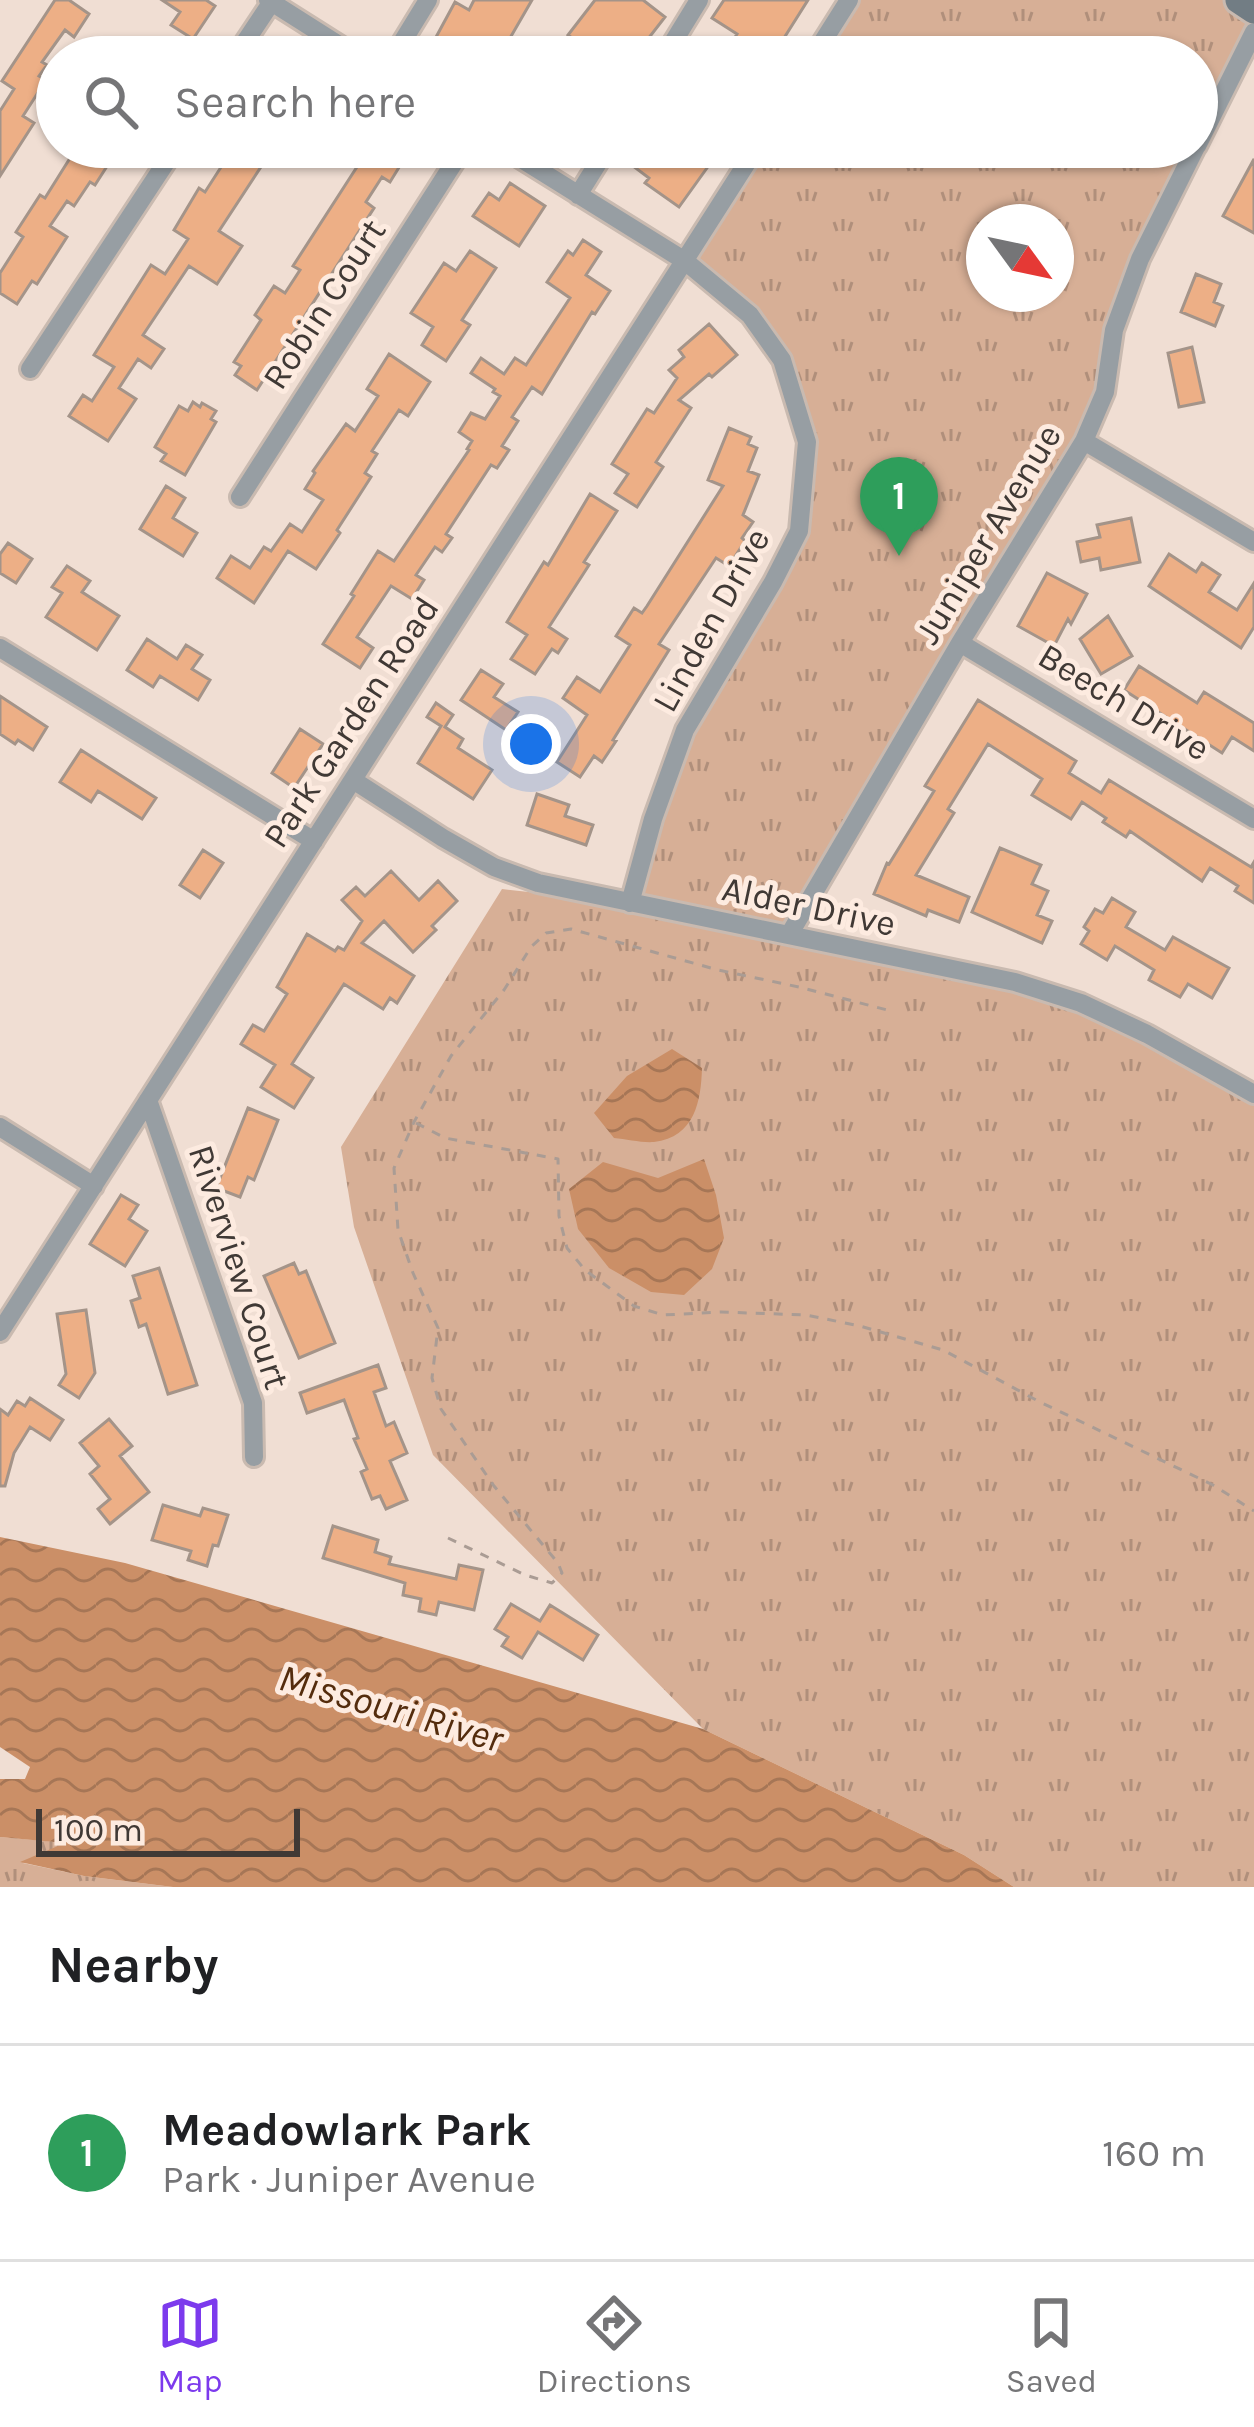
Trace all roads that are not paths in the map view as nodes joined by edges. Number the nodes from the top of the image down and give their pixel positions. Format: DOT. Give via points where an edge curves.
graph roads {
  1 [pos="428,0"];
  2 [pos="699,0"];
  3 [pos="849,0"];
  4 [pos="1239,0"];
  5 [pos="270,1"];
  6 [pos="1254,10"];
  7 [pos="1254,32"];
  8 [pos="248,36"];
  9 [pos="325,36"];
  10 [pos="406,36"];
  11 [pos="677,36"];
  12 [pos="826,36"];
  13 [pos="1218,104"];
  14 [pos="162,168"];
  15 [pos="451,168"];
  16 [pos="535,168"];
  17 [pos="595,168"];
  18 [pos="744,168"];
  19 [pos="1186,168"];
  20 [pos="578,195"];
  21 [pos="685,261"];
  22 [pos="30,369"];
  23 [pos="1084,441"];
  24 [pos="240,497"];
  25 [pos="1254,542"];
  26 [pos="960,643"];
  27 [pos="0,648"];
  28 [pos="353,780"];
  29 [pos="1254,819"];
  30 [pos="314,841"];
  31 [pos="630,903"];
  32 [pos="788,935"];
  33 [pos="1254,1094"];
  34 [pos="148,1100"];
  35 [pos="0,1127"];
  36 [pos="94,1186"];
  37 [pos="0,1332"];
  38 [pos="254,1457"];
  1 -- 10 [label="street"];
  2 -- 11 [label="street"];
  3 -- 12 [label="street"];
  4 -- 6 [label="street"];
  5 -- 8 [label="street"];
  5 -- 9 [label="street"];
  7 -- 13 [label="street, Juniper Avenue"];
  14 -- 22 [label="street"];
  15 -- 24 [label="street, Robin Court"];
  16 -- 20 [label="street, Linden Drive"];
  17 -- 20 [label="street"];
  18 -- 21 [label="street, Park Garden Road"];
  19 -- 23 [label="street, Juniper Avenue" via="1140,260 1114,330 1106,392"];
  20 -- 21 [label="street, Linden Drive"];
  21 -- 28 [label="street, Park Garden Road"];
  21 -- 31 [label="street, Linden Drive" via="750,315 782,360 807,442 799,531 685,730"];
  23 -- 25 [label="street"];
  23 -- 26 [label="street, Juniper Avenue"];
  26 -- 29 [label="street, Beech Drive"];
  26 -- 32 [label="street, Juniper Avenue"];
  27 -- 30 [label="street"];
  28 -- 30 [label="street, Park Garden Road"];
  28 -- 31 [label="street, Alder Drive" via="494,867"];
  30 -- 34 [label="street, Park Garden Road"];
  31 -- 32 [label="street, Alder Drive"];
  32 -- 33 [label="street, Alder Drive" via="1081,1003"];
  34 -- 36 [label="street, Park Garden Road"];
  34 -- 38 [label="street, Riverview Court" via="253,1403"];
  35 -- 36 [label="street"];
  36 -- 37 [label="street, Park Garden Road"];
}
